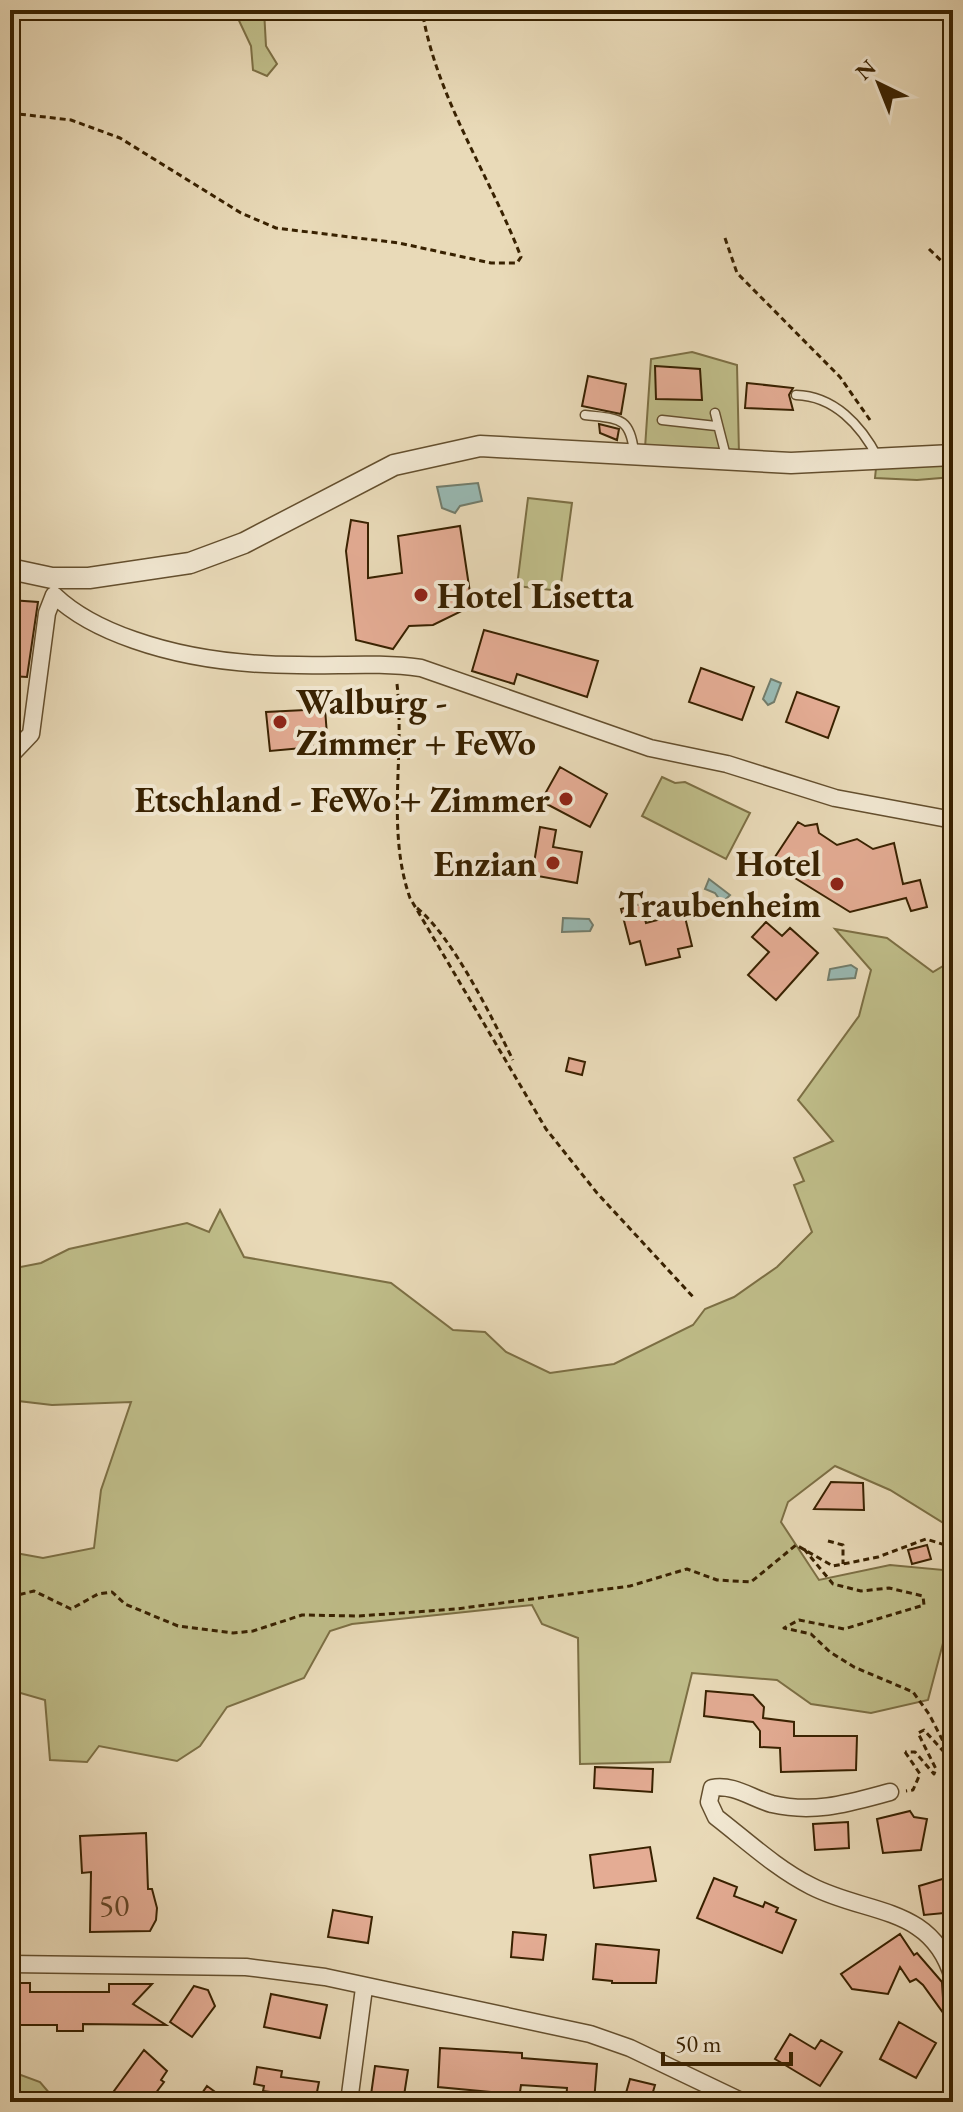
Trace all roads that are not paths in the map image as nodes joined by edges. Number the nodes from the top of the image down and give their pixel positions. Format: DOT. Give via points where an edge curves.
graph roads {
  1 [pos="796,395"];
  2 [pos="715,413"];
  3 [pos="585,415"];
  4 [pos="662,420"];
  5 [pos="716,426"];
  6 [pos="953,455"];
  7 [pos="635,457"];
  8 [pos="879,459"];
  9 [pos="727,461"];
  10 [pos="10,569"];
  11 [pos="53,586"];
  12 [pos="10,756"];
  13 [pos="953,820"];
  14 [pos="890,1792"];
  15 [pos="10,1964"];
  16 [pos="953,1978"];
  17 [pos="364,1988"];
  18 [pos="738,2101"];
  19 [pos="349,2102"];
  1 -- 8 [label="lane" via="830,403 863,432"];
  2 -- 5 [label="lane"];
  3 -- 7 [label="lane" via="622,420 631,430"];
  4 -- 5 [label="lane"];
  5 -- 9 [label="lane"];
  6 -- 8 [label="street"];
  7 -- 9 [label="street"];
  7 -- 11 [label="street" via="480,446 430,455 394,465 217,554"];
  8 -- 9 [label="street"];
  10 -- 11 [label="street"];
  11 -- 12 [label="street" via="31,734"];
  11 -- 13 [label="street" via="77,614 170,653 216,662 421,668 650,748 727,764 835,798"];
  14 -- 16 [label="street" via="817,1810 769,1803 726,1786 712,1788 709,1802 716,1817 810,1886 851,1903 889,1910 919,1926 948,1960"];
  15 -- 17 [label="street" via="246,1967"];
  17 -- 18 [label="street" via="590,2034"];
  17 -- 19 [label="street"];
}
